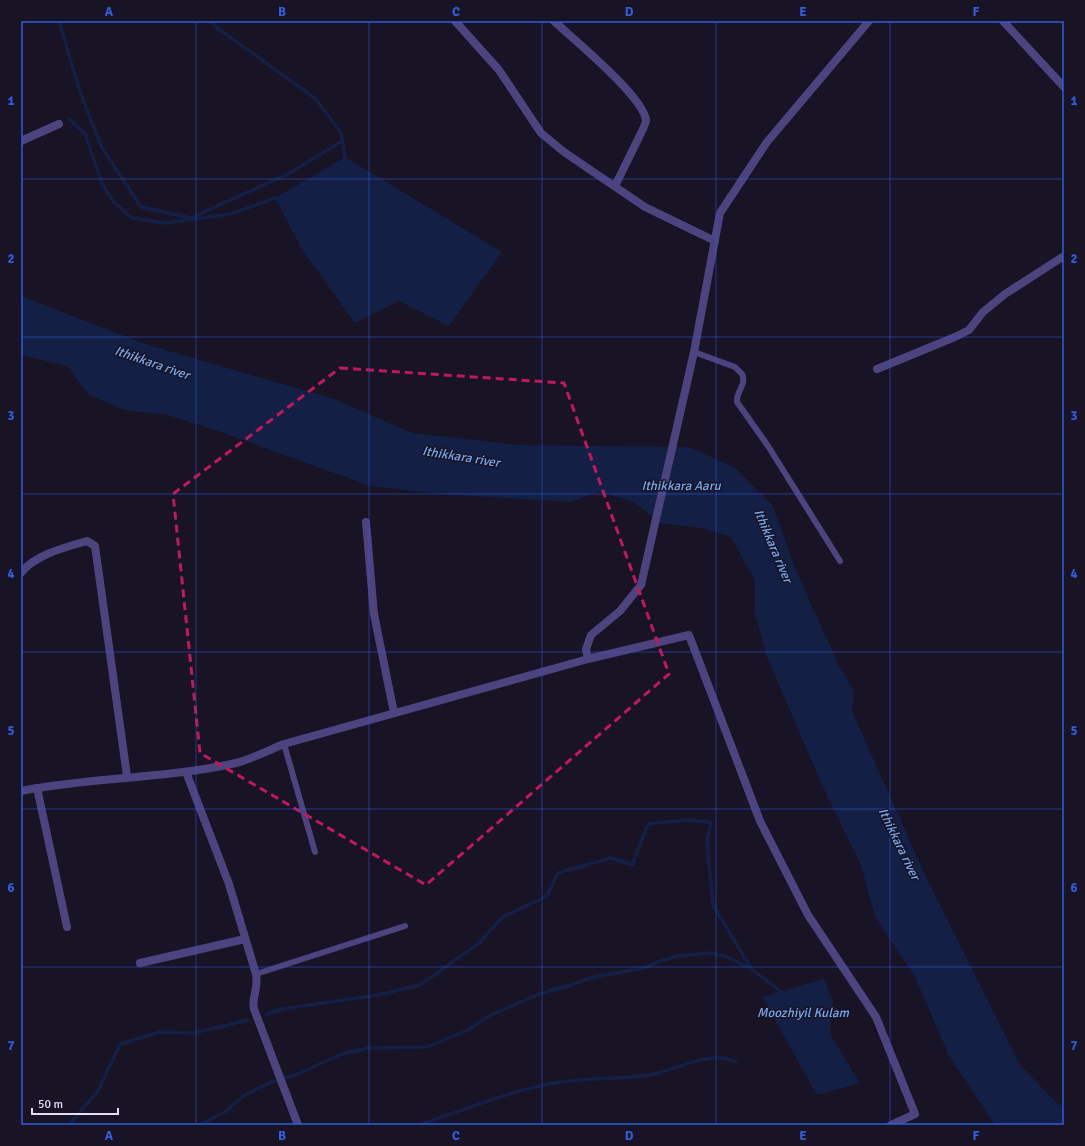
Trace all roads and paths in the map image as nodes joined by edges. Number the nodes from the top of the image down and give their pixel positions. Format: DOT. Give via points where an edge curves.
graph roads {
  1 [pos="455,21"];
  2 [pos="554,21"];
  3 [pos="869,21"];
  4 [pos="1003,21"];
  5 [pos="1062,82"];
  6 [pos="59,124"];
  7 [pos="21,141"];
  8 [pos="615,186"];
  9 [pos="715,241"];
  10 [pos="1064,256"];
  11 [pos="694,352"];
  12 [pos="877,369"];
  13 [pos="366,522"];
  14 [pos="840,561"];
  15 [pos="21,573"];
  16 [pos="588,659"];
  17 [pos="394,713"];
  18 [pos="284,744"];
  19 [pos="186,772"];
  20 [pos="127,776"];
  21 [pos="37,788"];
  22 [pos="21,791"];
  23 [pos="315,852"];
  24 [pos="405,926"];
  25 [pos="67,927"];
  26 [pos="245,939"];
  27 [pos="140,962"];
  28 [pos="256,974"];
  29 [pos="298,1125"];
  30 [pos="890,1125"];
  1 -- 8 [label="street" via="499,70 541,133 564,152"];
  2 -- 8 [label="street" via="630,93 646,121"];
  3 -- 9 [label="street" via="766,142 720,213"];
  4 -- 5 [label="street"];
  6 -- 7 [label="street"];
  8 -- 9 [label="street" via="645,207"];
  9 -- 11 [label="street"];
  10 -- 12 [label="street" via="1005,294 983,312 968,330"];
  11 -- 14 [label="lane" via="735,368 742,374 744,382 737,402 768,446"];
  11 -- 16 [label="street" via="641,585 620,611 591,635 586,648"];
  13 -- 17 [label="street" via="374,614"];
  15 -- 20 [label="street" via="37,559 75,545 87,541 96,546"];
  16 -- 17 [label="street"];
  16 -- 30 [label="street" via="689,635 760,821 808,915 876,1017 915,1114"];
  17 -- 18 [label="street"];
  18 -- 19 [label="street" via="238,762"];
  18 -- 23 [label="lane"];
  19 -- 20 [label="street"];
  19 -- 26 [label="street" via="229,884"];
  20 -- 21 [label="street"];
  21 -- 22 [label="street"];
  21 -- 25 [label="street"];
  24 -- 28 [label="lane"];
  26 -- 27 [label="street"];
  26 -- 28 [label="street"];
  28 -- 29 [label="street" via="258,984 252,1003"];
}
